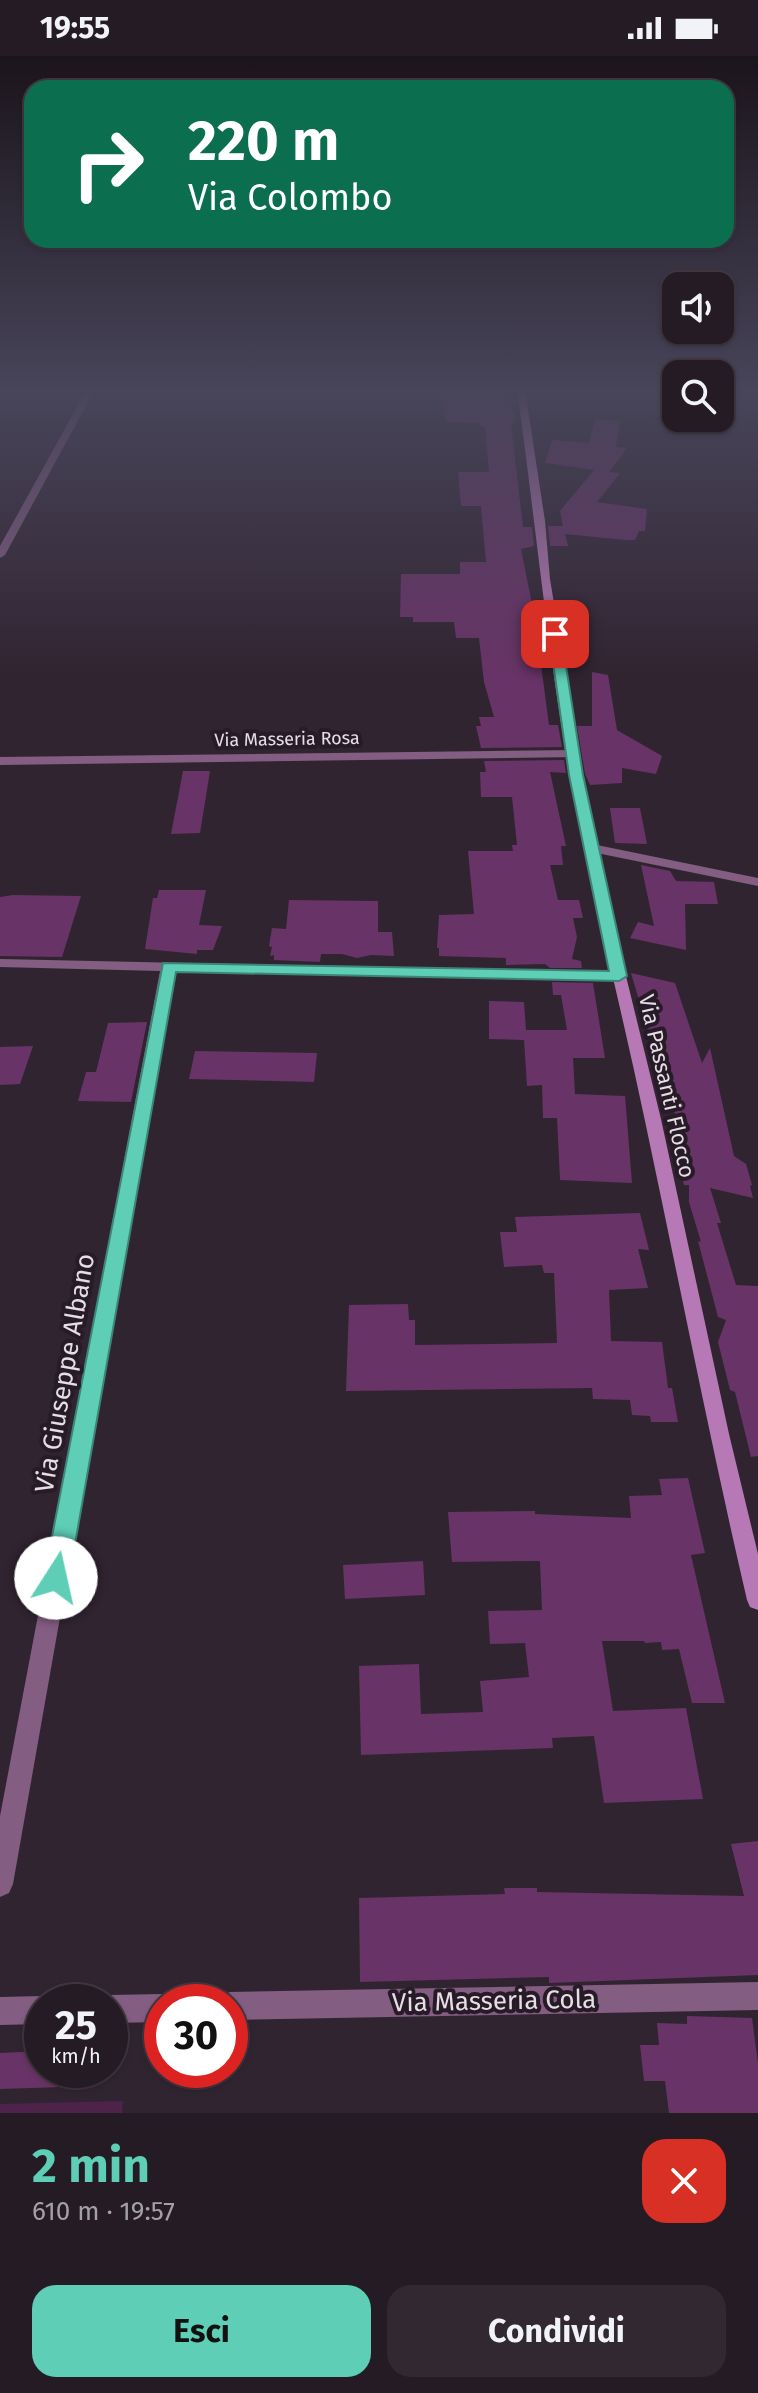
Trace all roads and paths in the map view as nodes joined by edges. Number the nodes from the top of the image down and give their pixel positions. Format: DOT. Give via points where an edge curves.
graph roads {
  1 [pos="38,485"];
  2 [pos="535,485"];
  3 [pos="0,555"];
  4 [pos="574,754"];
  5 [pos="0,761"];
  6 [pos="592,848"];
  7 [pos="758,882"];
  8 [pos="0,963"];
  9 [pos="168,966"];
  10 [pos="619,976"];
  11 [pos="758,1600"];
  12 [pos="0,1884"];
  13 [pos="758,1996"];
  14 [pos="248,2006"];
  15 [pos="24,2010"];
  16 [pos="0,2011"];
  1 -- 3 [label="street"];
  2 -- 4 [label="main road, Via Passanti Flocco"];
  4 -- 5 [label="street, Via Masseria Rosa"];
  4 -- 6 [label="main road, Via Passanti Flocco"];
  6 -- 7 [label="street"];
  6 -- 10 [label="main road, Via Passanti Flocco"];
  8 -- 9 [label="street"];
  9 -- 10 [label="street"];
  9 -- 12 [label="street, Via Giuseppe Albano"];
  10 -- 11 [label="main road, Via Passanti Flocco"];
  13 -- 14 [label="street, Via Masseria Cola"];
  15 -- 16 [label="street"];
}
